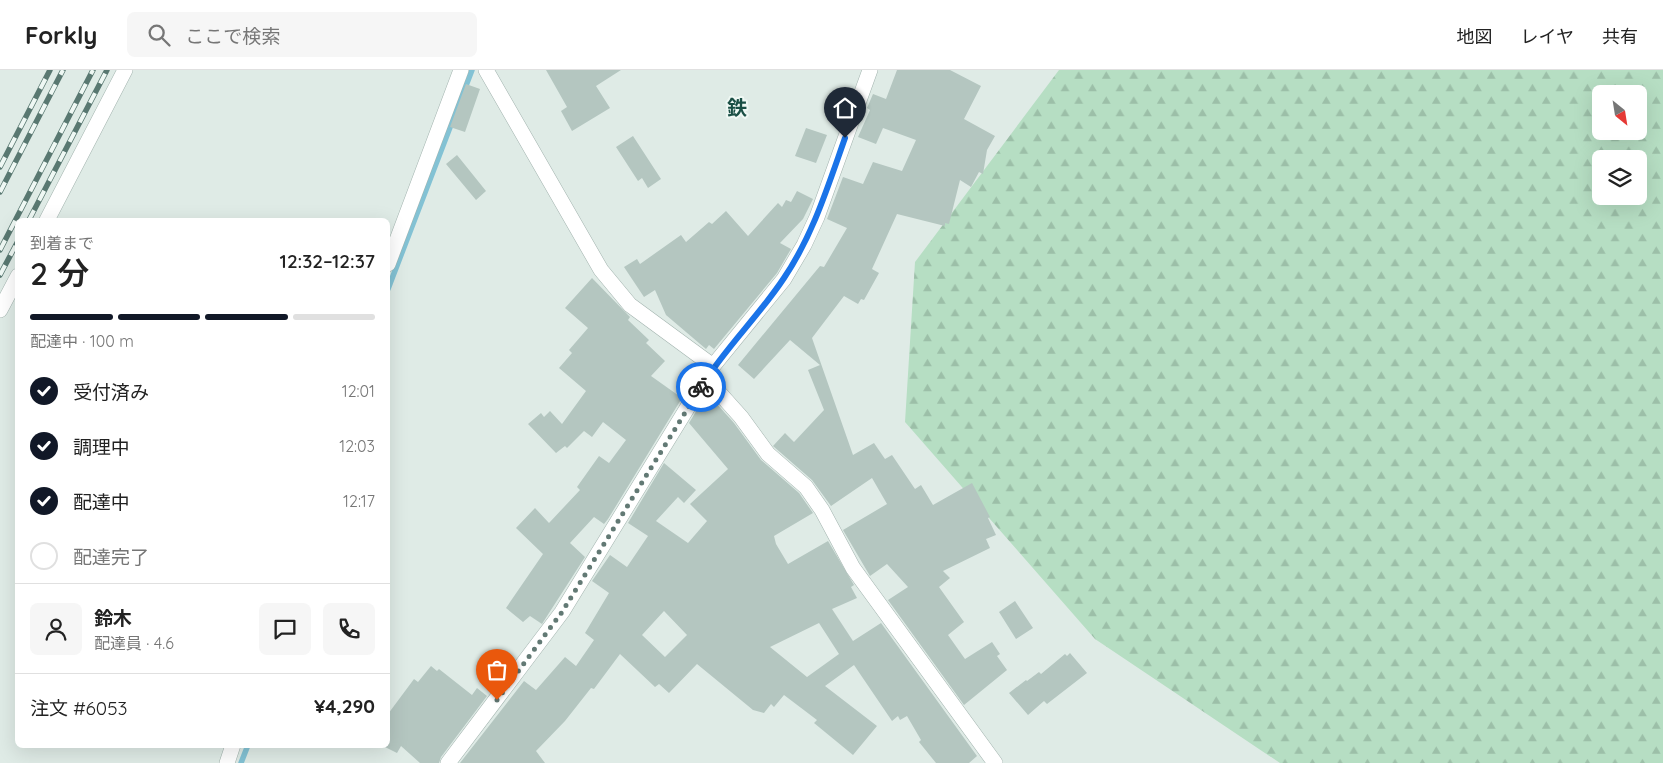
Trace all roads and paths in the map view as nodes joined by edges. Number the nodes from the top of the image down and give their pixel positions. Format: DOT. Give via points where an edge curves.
graph roads {
  1 [pos="125,70"];
  2 [pos="462,70"];
  3 [pos="486,70"];
  4 [pos="870,70"];
  5 [pos="48,218"];
  6 [pos="390,259"];
  7 [pos="15,282"];
  8 [pos="0,310"];
  9 [pos="710,372"];
  10 [pos="232,748"];
  11 [pos="227,763"];
  12 [pos="448,763"];
  13 [pos="995,763"];
  1 -- 5 [label="street"];
  2 -- 6 [label="street"];
  3 -- 9 [label="street" via="601,270 630,305"];
  4 -- 9 [label="street" via="804,245 784,279"];
  7 -- 8 [label="street"];
  9 -- 12 [label="street" via="562,612"];
  9 -- 13 [label="street" via="768,454 806,487 853,568"];
  10 -- 11 [label="street"];
}
